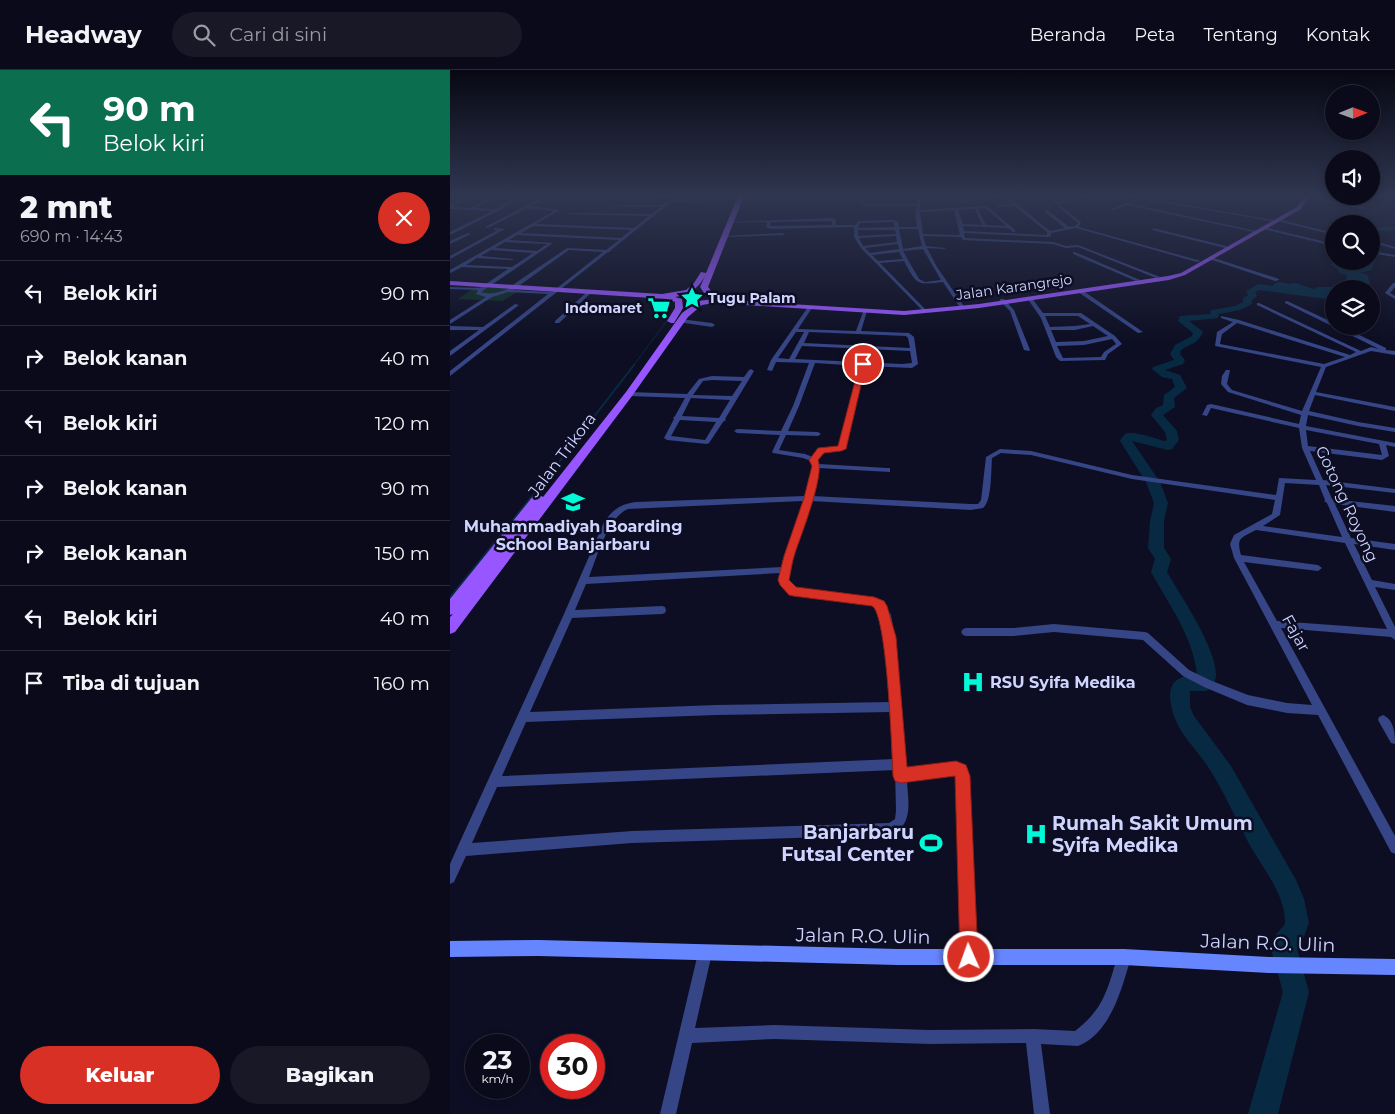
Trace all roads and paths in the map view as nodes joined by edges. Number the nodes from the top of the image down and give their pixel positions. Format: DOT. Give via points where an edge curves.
graph roads {
  1 [pos="497,245"];
  2 [pos="550,245"];
  3 [pos="617,245"];
  4 [pos="715,245"];
  5 [pos="722,245"];
  6 [pos="874,245"];
  7 [pos="899,245"];
  8 [pos="1059,245"];
  9 [pos="1140,245"];
  10 [pos="1216,245"];
  11 [pos="1229,245"];
  12 [pos="1233,245"];
  13 [pos="472,246"];
  14 [pos="862,246"];
  15 [pos="922,247"];
  16 [pos="1225,247"];
  17 [pos="491,248"];
  18 [pos="944,248"];
  19 [pos="900,250"];
  20 [pos="609,251"];
  21 [pos="539,252"];
  22 [pos="1074,253"];
  23 [pos="868,254"];
  24 [pos="1380,254"];
  25 [pos="1214,255"];
  26 [pos="1395,256"];
  27 [pos="477,257"];
  28 [pos="450,258"];
  29 [pos="512,259"];
  30 [pos="905,260"];
  31 [pos="1199,261"];
  32 [pos="876,262"];
  33 [pos="520,264"];
  34 [pos="450,265"];
  35 [pos="528,265"];
  36 [pos="461,266"];
  37 [pos="536,266"];
  38 [pos="543,266"];
  39 [pos="514,268"];
  40 [pos="450,272"];
  41 [pos="1158,277"];
  42 [pos="1138,280"];
  43 [pos="1278,280"];
  44 [pos="944,281"];
  45 [pos="450,282"];
  46 [pos="1395,284"];
  47 [pos="1111,285"];
  48 [pos="485,286"];
  49 [pos="450,288"];
  50 [pos="513,288"];
  51 [pos="557,290"];
  52 [pos="1080,291"];
  53 [pos="590,292"];
  54 [pos="709,294"];
  55 [pos="483,295"];
  56 [pos="490,296"];
  57 [pos="682,297"];
  58 [pos="1029,298"];
  59 [pos="1395,298"];
  60 [pos="1003,301"];
  61 [pos="1287,302"];
  62 [pos="700,303"];
  63 [pos="1259,304"];
  64 [pos="517,305"];
  65 [pos="961,305"];
  66 [pos="810,308"];
  67 [pos="923,310"];
  68 [pos="865,312"];
  69 [pos="1041,315"];
  70 [pos="450,316"];
  71 [pos="1223,317"];
  72 [pos="680,321"];
  73 [pos="1237,321"];
  74 [pos="1325,321"];
  75 [pos="450,322"];
  76 [pos="556,322"];
  77 [pos="1095,324"];
  78 [pos="712,325"];
  79 [pos="1307,327"];
  80 [pos="450,328"];
  81 [pos="485,329"];
  82 [pos="1048,329"];
  83 [pos="795,330"];
  84 [pos="1300,330"];
  85 [pos="807,331"];
  86 [pos="858,332"];
  87 [pos="1140,332"];
  88 [pos="1293,333"];
  89 [pos="1356,335"];
  90 [pos="1113,337"];
  91 [pos="1286,337"];
  92 [pos="800,344"];
  93 [pos="1054,344"];
  94 [pos="914,350"];
  95 [pos="1027,350"];
  96 [pos="1392,351"];
  97 [pos="1360,352"];
  98 [pos="450,354"];
  99 [pos="1349,356"];
  100 [pos="792,359"];
  101 [pos="774,360"];
  102 [pos="813,361"];
  103 [pos="863,364"];
  104 [pos="1324,366"];
  105 [pos="770,370"];
  106 [pos="752,371"];
  107 [pos="1228,371"];
  108 [pos="450,374"];
  109 [pos="746,379"];
  110 [pos="1313,393"];
  111 [pos="629,394"];
  112 [pos="689,396"];
  113 [pos="735,398"];
  114 [pos="1395,409"];
  115 [pos="1305,413"];
  116 [pos="1205,415"];
  117 [pos="676,418"];
  118 [pos="723,420"];
  119 [pos="1302,427"];
  120 [pos="1395,430"];
  121 [pos="737,431"];
  122 [pos="784,432"];
  123 [pos="818,434"];
  124 [pos="1382,443"];
  125 [pos="1395,445"];
  126 [pos="1305,448"];
  127 [pos="815,463"];
  128 [pos="887,470"];
  129 [pos="1320,482"];
  130 [pos="1395,491"];
  131 [pos="808,498"];
  132 [pos="1278,498"];
  133 [pos="1328,501"];
  134 [pos="1395,509"];
  135 [pos="1254,527"];
  136 [pos="1348,541"];
  137 [pos="1395,547"];
  138 [pos="1238,558"];
  139 [pos="1318,568"];
  140 [pos="785,570"];
  141 [pos="583,581"];
  142 [pos="1368,583"];
  143 [pos="1395,586"];
  144 [pos="458,605"];
  145 [pos="662,610"];
  146 [pos="569,614"];
  147 [pos="1273,624"];
  148 [pos="450,628"];
  149 [pos="966,632"];
  150 [pos="1394,634"];
  151 [pos="894,707"];
  152 [pos="1322,711"];
  153 [pos="522,717"];
  154 [pos="1383,720"];
  155 [pos="1395,739"];
  156 [pos="900,770"];
  157 [pos="493,782"];
  158 [pos="1395,848"];
  159 [pos="462,850"];
  160 [pos="450,878"];
  161 [pos="450,949"];
  162 [pos="705,953"];
  163 [pos="969,957"];
  164 [pos="1124,957"];
  165 [pos="1395,967"];
  166 [pos="685,1036"];
  167 [pos="1033,1036"];
  168 [pos="668,1114"];
  169 [pos="1042,1114"];
  1 -- 17 [label="street"];
  2 -- 21 [label="street"];
  3 -- 20 [label="street"];
  4 -- 57 [label="main road, Jalan Trikora" via="698,284"];
  5 -- 54 [label="main road" via="704,287"];
  6 -- 14 [label="street"];
  7 -- 19 [label="street"];
  8 -- 41 [label="street" via="1081,246"];
  9 -- 31 [label="street"];
  10 -- 16 [label="street"];
  11 -- 16 [label="main road, Jalan Karangrejo"];
  12 -- 25 [label="main road, Jalan Karangrejo"];
  13 -- 17 [label="street"];
  13 -- 28 [label="street"];
  14 -- 23 [label="street"];
  15 -- 18 [label="street"];
  15 -- 19 [label="street"];
  15 -- 44 [label="street"];
  16 -- 25 [label="main road, Jalan Karangrejo"];
  17 -- 21 [label="street"];
  17 -- 27 [label="street"];
  19 -- 23 [label="street"];
  19 -- 30 [label="street"];
  20 -- 38 [label="street" via="568,249"];
  20 -- 51 [label="street"];
  21 -- 33 [label="street"];
  22 -- 42 [label="street"];
  23 -- 32 [label="street"];
  24 -- 26 [label="street"];
  25 -- 31 [label="main road, Jalan Karangrejo"];
  25 -- 43 [label="street"];
  25 -- 47 [label="main road, Jalan Karangrejo" via="1183,274"];
  27 -- 29 [label="street"];
  27 -- 36 [label="street"];
  30 -- 32 [label="street"];
  30 -- 44 [label="street" via="919,282"];
  31 -- 41 [label="main road, Jalan Karangrejo"];
  32 -- 67 [label="street"];
  33 -- 35 [label="street"];
  33 -- 39 [label="street"];
  34 -- 36 [label="street"];
  36 -- 39 [label="street"];
  36 -- 40 [label="street"];
  37 -- 38 [label="street"];
  38 -- 50 [label="street"];
  39 -- 48 [label="street"];
  41 -- 42 [label="main road, Jalan Karangrejo"];
  42 -- 47 [label="main road, Jalan Karangrejo"];
  44 -- 65 [label="street"];
  45 -- 48 [label="main road"];
  46 -- 59 [label="street" via="1387,293"];
  47 -- 52 [label="main road, Jalan Karangrejo"];
  47 -- 60 [label="main road, Jalan Karangrejo"];
  48 -- 49 [label="street"];
  48 -- 50 [label="main road"];
  48 -- 55 [label="street" via="478,293"];
  50 -- 51 [label="main road"];
  50 -- 56 [label="street"];
  51 -- 53 [label="main road"];
  51 -- 57 [label="main road"];
  51 -- 108 [label="street"];
  52 -- 58 [label="main road, Jalan Karangrejo"];
  52 -- 87 [label="street"];
  53 -- 57 [label="main road"];
  53 -- 76 [label="street"];
  54 -- 57 [label="main road, Jalan Karangrejo" via="700,291"];
  54 -- 62 [label="main road, Jalan Trikora" via="707,300"];
  54 -- 67 [label="main road, Jalan Karangrejo" via="726,300 864,310"];
  55 -- 56 [label="street"];
  55 -- 70 [label="street"];
  56 -- 75 [label="street"];
  57 -- 62 [label="main road, Jalan Karangrejo" via="685,304"];
  57 -- 144 [label="main road, Jalan Trikora" via="675,315 632,376"];
  58 -- 60 [label="main road, Jalan Karangrejo"];
  58 -- 69 [label="street"];
  60 -- 65 [label="main road, Jalan Karangrejo"];
  60 -- 68 [label="main road, Jalan Karangrejo" via="898,314"];
  60 -- 95 [label="street" via="1012,310"];
  61 -- 74 [label="street"];
  62 -- 66 [label="main road, Jalan Karangrejo" via="714,301"];
  62 -- 72 [label="main road, Jalan Trikora"];
  63 -- 79 [label="street"];
  64 -- 81 [label="street"];
  65 -- 67 [label="main road, Jalan Karangrejo"];
  66 -- 68 [label="main road, Jalan Karangrejo"];
  66 -- 83 [label="street"];
  68 -- 86 [label="street"];
  69 -- 77 [label="street" via="1078,313"];
  69 -- 82 [label="street"];
  71 -- 73 [label="street"];
  72 -- 78 [label="street"];
  72 -- 111 [label="main road, Jalan Trikora"];
  73 -- 91 [label="street"];
  73 -- 104 [label="street" via="1218,332 1217,345"];
  77 -- 82 [label="street"];
  77 -- 90 [label="street"];
  79 -- 84 [label="street"];
  79 -- 97 [label="street"];
  80 -- 81 [label="street"];
  81 -- 98 [label="street"];
  82 -- 93 [label="street"];
  83 -- 85 [label="street"];
  83 -- 101 [label="street"];
  85 -- 86 [label="street"];
  85 -- 92 [label="street"];
  86 -- 94 [label="street" via="908,334"];
  88 -- 91 [label="street"];
  89 -- 96 [label="street"];
  90 -- 93 [label="street" via="1084,344"];
  90 -- 93 [label="street" via="1119,344 1102,360 1062,360"];
  91 -- 99 [label="street"];
  92 -- 94 [label="street"];
  92 -- 100 [label="street"];
  94 -- 103 [label="street" via="916,362 913,366"];
  96 -- 97 [label="street" via="1374,349"];
  97 -- 99 [label="street"];
  99 -- 104 [label="street"];
  100 -- 101 [label="street"];
  100 -- 102 [label="street"];
  101 -- 105 [label="street"];
  102 -- 103 [label="street"];
  102 -- 122 [label="street"];
  103 -- 127 [label="street" via="841,449 822,450"];
  104 -- 110 [label="street, Gotong Royong"];
  106 -- 109 [label="street"];
  107 -- 115 [label="street" via="1224,384 1230,391"];
  109 -- 112 [label="street" via="704,379"];
  109 -- 113 [label="street"];
  110 -- 114 [label="street"];
  110 -- 115 [label="street, Gotong Royong"];
  111 -- 112 [label="street"];
  111 -- 144 [label="main road, Jalan Trikora"];
  112 -- 113 [label="street"];
  112 -- 117 [label="street"];
  113 -- 118 [label="street"];
  115 -- 119 [label="street, Gotong Royong"];
  115 -- 120 [label="street"];
  116 -- 119 [label="street" via="1211,406"];
  117 -- 118 [label="street"];
  117 -- 118 [label="street" via="668,440 707,442"];
  119 -- 124 [label="street"];
  119 -- 126 [label="street, Gotong Royong"];
  121 -- 122 [label="street"];
  122 -- 123 [label="street"];
  122 -- 127 [label="street" via="775,452 804,456"];
  124 -- 125 [label="street"];
  124 -- 126 [label="street" via="1386,456 1382,458"];
  126 -- 129 [label="street, Gotong Royong"];
  127 -- 128 [label="street"];
  127 -- 131 [label="street"];
  129 -- 130 [label="street"];
  129 -- 132 [label="street" via="1282,480"];
  129 -- 133 [label="street, Gotong Royong"];
  131 -- 132 [label="street" via="976,507 984,501 989,457 1000,451 1031,453 1146,480"];
  131 -- 140 [label="street"];
  131 -- 141 [label="street" via="623,507 608,522"];
  132 -- 135 [label="street" via="1276,515"];
  133 -- 134 [label="street"];
  133 -- 136 [label="street, Gotong Royong"];
  135 -- 136 [label="street"];
  135 -- 138 [label="street" via="1234,540"];
  136 -- 137 [label="street"];
  136 -- 142 [label="street, Gotong Royong"];
  138 -- 139 [label="street"];
  138 -- 147 [label="street, Fajar"];
  140 -- 141 [label="street"];
  140 -- 151 [label="street" via="785,585 793,592 880,604 886,614 890,637"];
  141 -- 146 [label="street"];
  142 -- 143 [label="street"];
  142 -- 150 [label="street, Gotong Royong"];
  144 -- 148 [label="main road, Jalan Trikora"];
  145 -- 146 [label="street"];
  146 -- 153 [label="street"];
  147 -- 150 [label="street"];
  147 -- 152 [label="street, Fajar"];
  149 -- 152 [label="street" via="1054,628 1145,636 1186,673 1208,684 1247,700"];
  151 -- 153 [label="street"];
  151 -- 156 [label="street"];
  152 -- 158 [label="street, Fajar"];
  153 -- 157 [label="street"];
  154 -- 155 [label="street"];
  156 -- 157 [label="street"];
  156 -- 159 [label="street" via="902,811 900,822 891,829 632,837"];
  156 -- 163 [label="street" via="960,770"];
  157 -- 159 [label="street"];
  159 -- 160 [label="street"];
  161 -- 162 [label="main road, Jalan R.O. Ulin"];
  162 -- 163 [label="main road, Jalan R.O. Ulin"];
  162 -- 166 [label="street"];
  163 -- 164 [label="main road, Jalan R.O. Ulin"];
  164 -- 165 [label="main road, Jalan R.O. Ulin" via="1269,965"];
  164 -- 167 [label="street" via="1107,1009 1096,1025 1078,1039"];
  166 -- 167 [label="street" via="774,1032 930,1037"];
  166 -- 168 [label="street"];
  167 -- 169 [label="street"];
}
